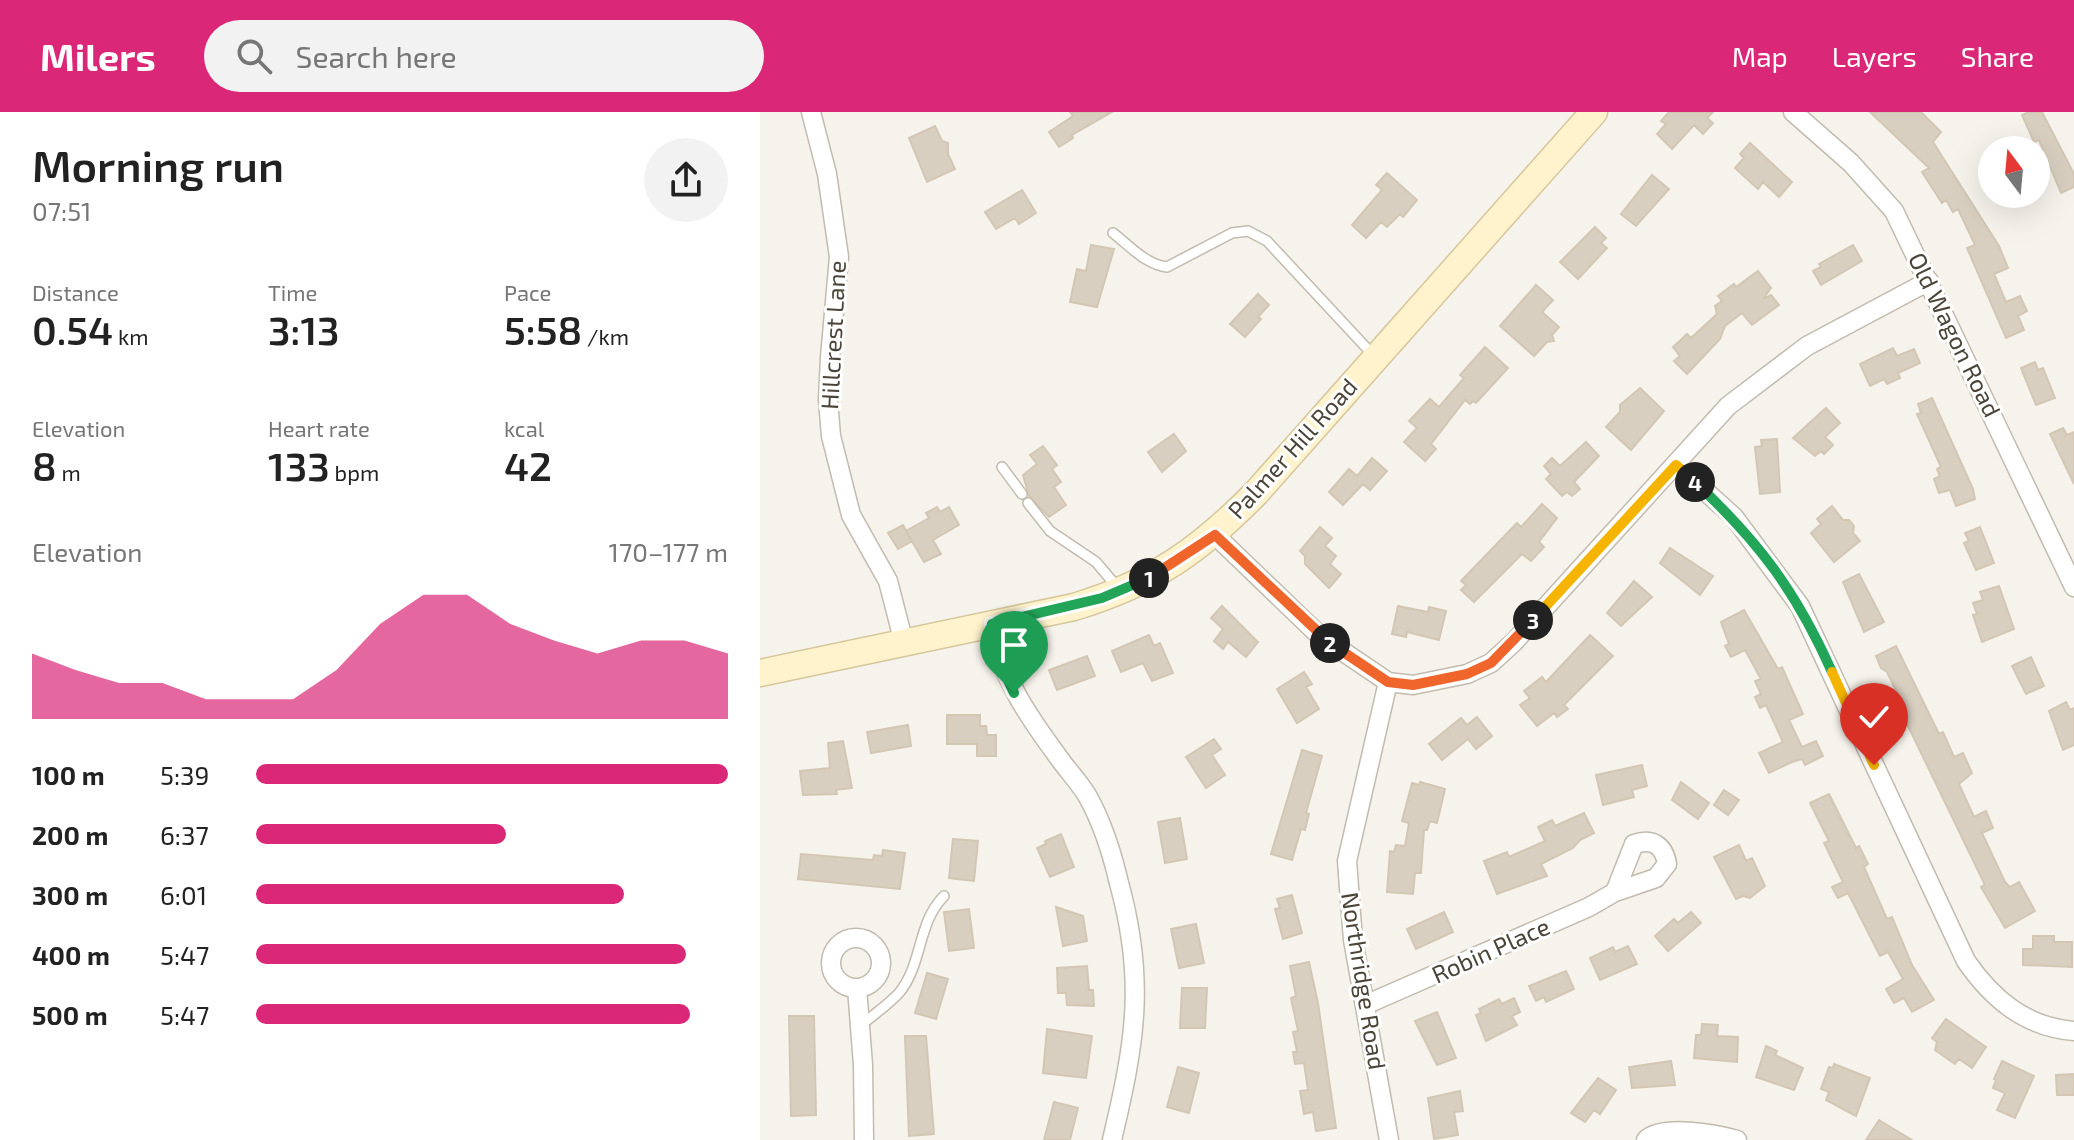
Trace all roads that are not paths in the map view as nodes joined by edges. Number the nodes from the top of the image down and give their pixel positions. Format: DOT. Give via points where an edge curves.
graph roads {
  1 [pos="811,112"];
  2 [pos="1594,112"];
  3 [pos="1793,112"];
  4 [pos="1113,233"];
  5 [pos="1929,281"];
  6 [pos="1376,358"];
  7 [pos="1676,465"];
  8 [pos="1002,467"];
  9 [pos="1215,535"];
  10 [pos="2074,587"];
  11 [pos="1120,591"];
  12 [pos="992,624"];
  13 [pos="904,643"];
  14 [pos="760,673"];
  15 [pos="1388,682"];
  16 [pos="1615,892"];
  17 [pos="944,896"];
  18 [pos="857,988"];
  19 [pos="1365,1005"];
  20 [pos="860,1026"];
  21 [pos="2074,1031"];
  22 [pos="1692,1137"];
  23 [pos="864,1140"];
  24 [pos="1112,1140"];
  25 [pos="1389,1140"];
  26 [pos="1646,1140"];
  27 [pos="1737,1140"];
  1 -- 13 [label="street, Hillcrest Lane" via="839,257 828,400 831,436 851,515 888,581"];
  2 -- 6 [label="main road, Palmer Hill Road"];
  3 -- 5 [label="street, Old Wagon Road" via="1851,163 1894,211"];
  4 -- 6 [label="lane" via="1155,266 1167,267 1232,233 1248,231 1267,241"];
  5 -- 7 [label="street" via="1807,346 1761,378 1728,406"];
  5 -- 10 [label="street, Old Wagon Road"];
  6 -- 9 [label="main road, Palmer Hill Road"];
  7 -- 15 [label="street" via="1491,663 1442,681"];
  7 -- 21 [label="street" via="1734,517 1800,606 1966,961 1984,987 2036,1024"];
  8 -- 11 [label="lane" via="1050,531 1096,562"];
  9 -- 11 [label="main road, Palmer Hill Road"];
  9 -- 15 [label="street" via="1320,636"];
  11 -- 12 [label="main road, Palmer Hill Road" via="1074,607"];
  12 -- 13 [label="main road, Palmer Hill Road"];
  12 -- 24 [label="street" via="1014,693 1087,795 1100,822 1126,908 1136,997 1131,1061"];
  13 -- 14 [label="main road, Palmer Hill Road"];
  15 -- 19 [label="street, Northridge Road" via="1347,861"];
  16 -- 19 [label="street, Robin Place"];
  17 -- 20 [label="lane" via="923,929 900,991"];
  18 -- 20 [label="street"];
  19 -- 25 [label="street, Northridge Road"];
  20 -- 23 [label="street"];
  22 -- 26 [label="street" via="1669,1130"];
  22 -- 27 [label="street"];
}
